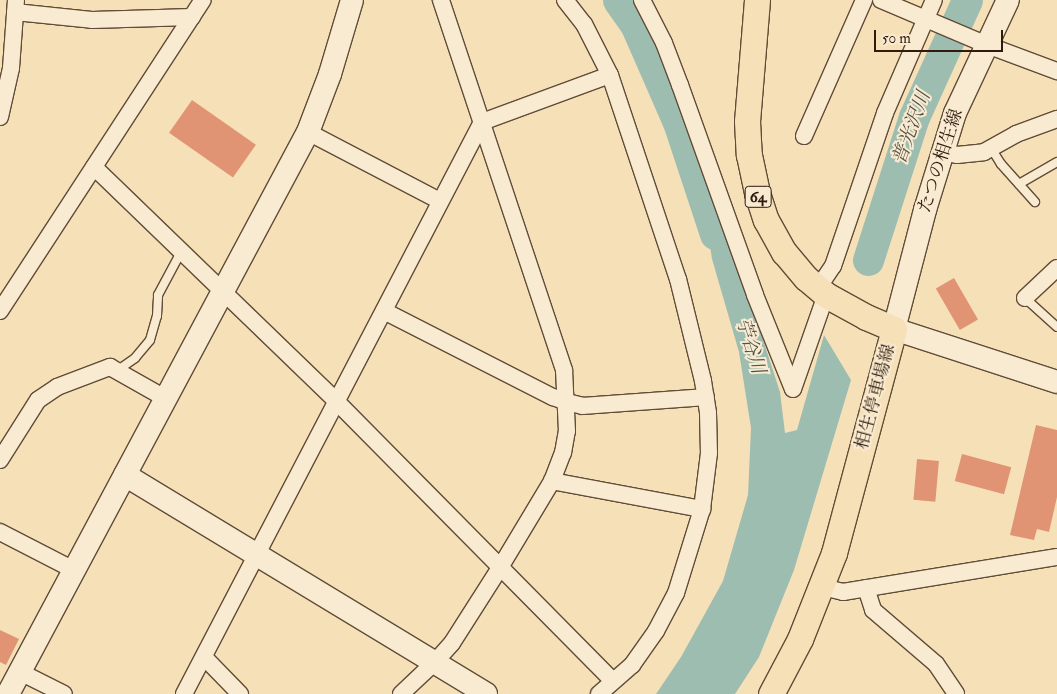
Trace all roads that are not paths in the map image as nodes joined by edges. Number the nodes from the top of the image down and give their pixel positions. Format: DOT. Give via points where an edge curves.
graph roads {
  1 [pos="203,0"];
  2 [pos="352,0"];
  3 [pos="441,0"];
  4 [pos="565,0"];
  5 [pos="642,0"];
  6 [pos="757,0"];
  7 [pos="864,0"];
  8 [pos="881,0"];
  9 [pos="934,0"];
  10 [pos="1008,0"];
  11 [pos="16,6"];
  12 [pos="192,17"];
  13 [pos="928,20"];
  14 [pos="981,43"];
  15 [pos="1057,71"];
  16 [pos="610,75"];
  17 [pos="0,117"];
  18 [pos="1057,120"];
  19 [pos="482,122"];
  20 [pos="308,132"];
  21 [pos="804,136"];
  22 [pos="991,148"];
  23 [pos="943,152"];
  24 [pos="1057,162"];
  25 [pos="94,167"];
  26 [pos="1019,184"];
  27 [pos="440,201"];
  28 [pos="1036,202"];
  29 [pos="182,250"];
  30 [pos="1057,268"];
  31 [pos="224,291"];
  32 [pos="822,292"];
  33 [pos="1025,298"];
  34 [pos="0,311"];
  35 [pos="384,311"];
  36 [pos="1057,327"];
  37 [pos="894,329"];
  38 [pos="118,370"];
  39 [pos="1057,382"];
  40 [pos="706,397"];
  41 [pos="165,398"];
  42 [pos="336,400"];
  43 [pos="567,402"];
  44 [pos="0,460"];
  45 [pos="125,475"];
  46 [pos="552,481"];
  47 [pos="702,509"];
  48 [pos="0,532"];
  49 [pos="256,552"];
  50 [pos="1057,557"];
  51 [pos="501,566"];
  52 [pos="74,570"];
  53 [pos="822,587"];
  54 [pos="866,588"];
  55 [pos="204,657"];
  56 [pos="435,662"];
  57 [pos="20,672"];
  58 [pos="613,681"];
  59 [pos="8,694"];
  60 [pos="64,694"];
  61 [pos="184,694"];
  62 [pos="240,694"];
  63 [pos="402,694"];
  64 [pos="486,694"];
  65 [pos="599,694"];
  66 [pos="771,694"];
  67 [pos="956,694"];
  1 -- 12 [label="street"];
  2 -- 20 [label="street" via="330,74"];
  3 -- 19 [label="street"];
  4 -- 16 [label="street" via="584,24"];
  5 -- 32 [label="street" via="664,43 793,389"];
  6 -- 32 [label="main road, 相生停車場線 / 64" via="747,121 753,174 766,220 784,252"];
  7 -- 21 [label="street"];
  8 -- 13 [label="street"];
  9 -- 13 [label="street"];
  10 -- 14 [label="street, たつの相生線"];
  11 -- 12 [label="street" via="92,20"];
  11 -- 17 [label="street" via="10,68"];
  12 -- 25 [label="street"];
  13 -- 14 [label="street"];
  13 -- 32 [label="street" via="885,113"];
  14 -- 15 [label="street"];
  14 -- 23 [label="street, たつの相生線"];
  16 -- 19 [label="street"];
  16 -- 40 [label="street" via="678,279"];
  18 -- 22 [label="street" via="1016,134"];
  19 -- 27 [label="street"];
  19 -- 43 [label="street" via="564,370"];
  20 -- 27 [label="street"];
  20 -- 31 [label="street"];
  22 -- 23 [label="street" via="972,155"];
  22 -- 26 [label="lane"];
  23 -- 37 [label="street, たつの相生線"];
  24 -- 26 [label="lane"];
  25 -- 29 [label="street"];
  25 -- 34 [label="street"];
  26 -- 28 [label="lane"];
  27 -- 35 [label="street"];
  29 -- 31 [label="street"];
  29 -- 38 [label="lane" via="158,295 157,316 150,340 135,358"];
  30 -- 33 [label="street"];
  31 -- 41 [label="street"];
  31 -- 42 [label="street"];
  32 -- 37 [label="main road, 相生停車場線 / 64" via="866,318"];
  33 -- 36 [label="lane"];
  35 -- 42 [label="street"];
  35 -- 43 [label="street"];
  37 -- 39 [label="street"];
  37 -- 53 [label="main road, 相生停車場線"];
  38 -- 41 [label="street"];
  38 -- 44 [label="street" via="110,367 58,386 38,400"];
  40 -- 43 [label="street" via="583,406"];
  40 -- 47 [label="street" via="709,454"];
  41 -- 45 [label="street"];
  42 -- 49 [label="street"];
  42 -- 51 [label="street"];
  43 -- 46 [label="street" via="563,453"];
  45 -- 49 [label="street"];
  45 -- 52 [label="street"];
  46 -- 47 [label="street"];
  46 -- 51 [label="street"];
  47 -- 58 [label="street" via="676,593 656,631 632,665"];
  48 -- 52 [label="street"];
  49 -- 55 [label="street"];
  49 -- 56 [label="street"];
  50 -- 54 [label="street"];
  51 -- 56 [label="street" via="452,643"];
  51 -- 58 [label="street"];
  52 -- 57 [label="street"];
  53 -- 54 [label="street" via="844,592"];
  53 -- 66 [label="main road, 相生停車場線" via="800,639"];
  54 -- 67 [label="street" via="873,610 936,664"];
  55 -- 61 [label="street"];
  55 -- 62 [label="street"];
  56 -- 63 [label="street"];
  56 -- 64 [label="street"];
  57 -- 59 [label="street"];
  57 -- 60 [label="street"];
  58 -- 65 [label="street"];
}
